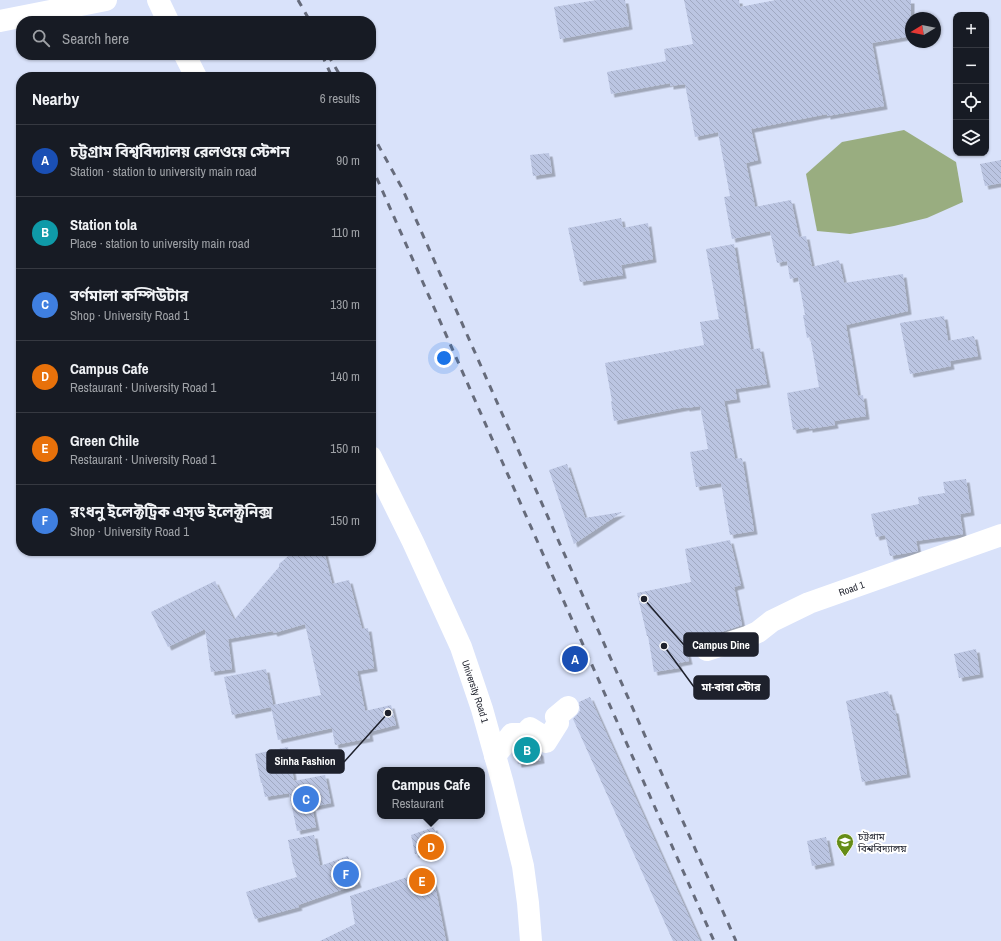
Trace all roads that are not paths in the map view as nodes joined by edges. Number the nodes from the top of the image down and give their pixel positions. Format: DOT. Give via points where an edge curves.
graph roads {
  1 [pos="106,0"];
  2 [pos="158,0"];
  3 [pos="25,16"];
  4 [pos="166,16"];
  5 [pos="16,18"];
  6 [pos="0,21"];
  7 [pos="188,60"];
  8 [pos="194,72"];
  9 [pos="376,467"];
  10 [pos="1001,535"];
  11 [pos="707,650"];
  12 [pos="568,707"];
  13 [pos="495,756"];
  14 [pos="531,941"];
  1 -- 3 [label="main road"];
  2 -- 4 [label="main road"];
  5 -- 6 [label="main road"];
  7 -- 8 [label="main road"];
  9 -- 13 [label="main road, University Road 1" via="461,647"];
  10 -- 11 [label="main road, Road 1" via="809,603 772,621 758,632"];
  12 -- 13 [label="main road" via="556,717 558,723 546,742 530,728 525,734 512,734"];
  13 -- 14 [label="main road, University Road 1" via="523,866"];
}
